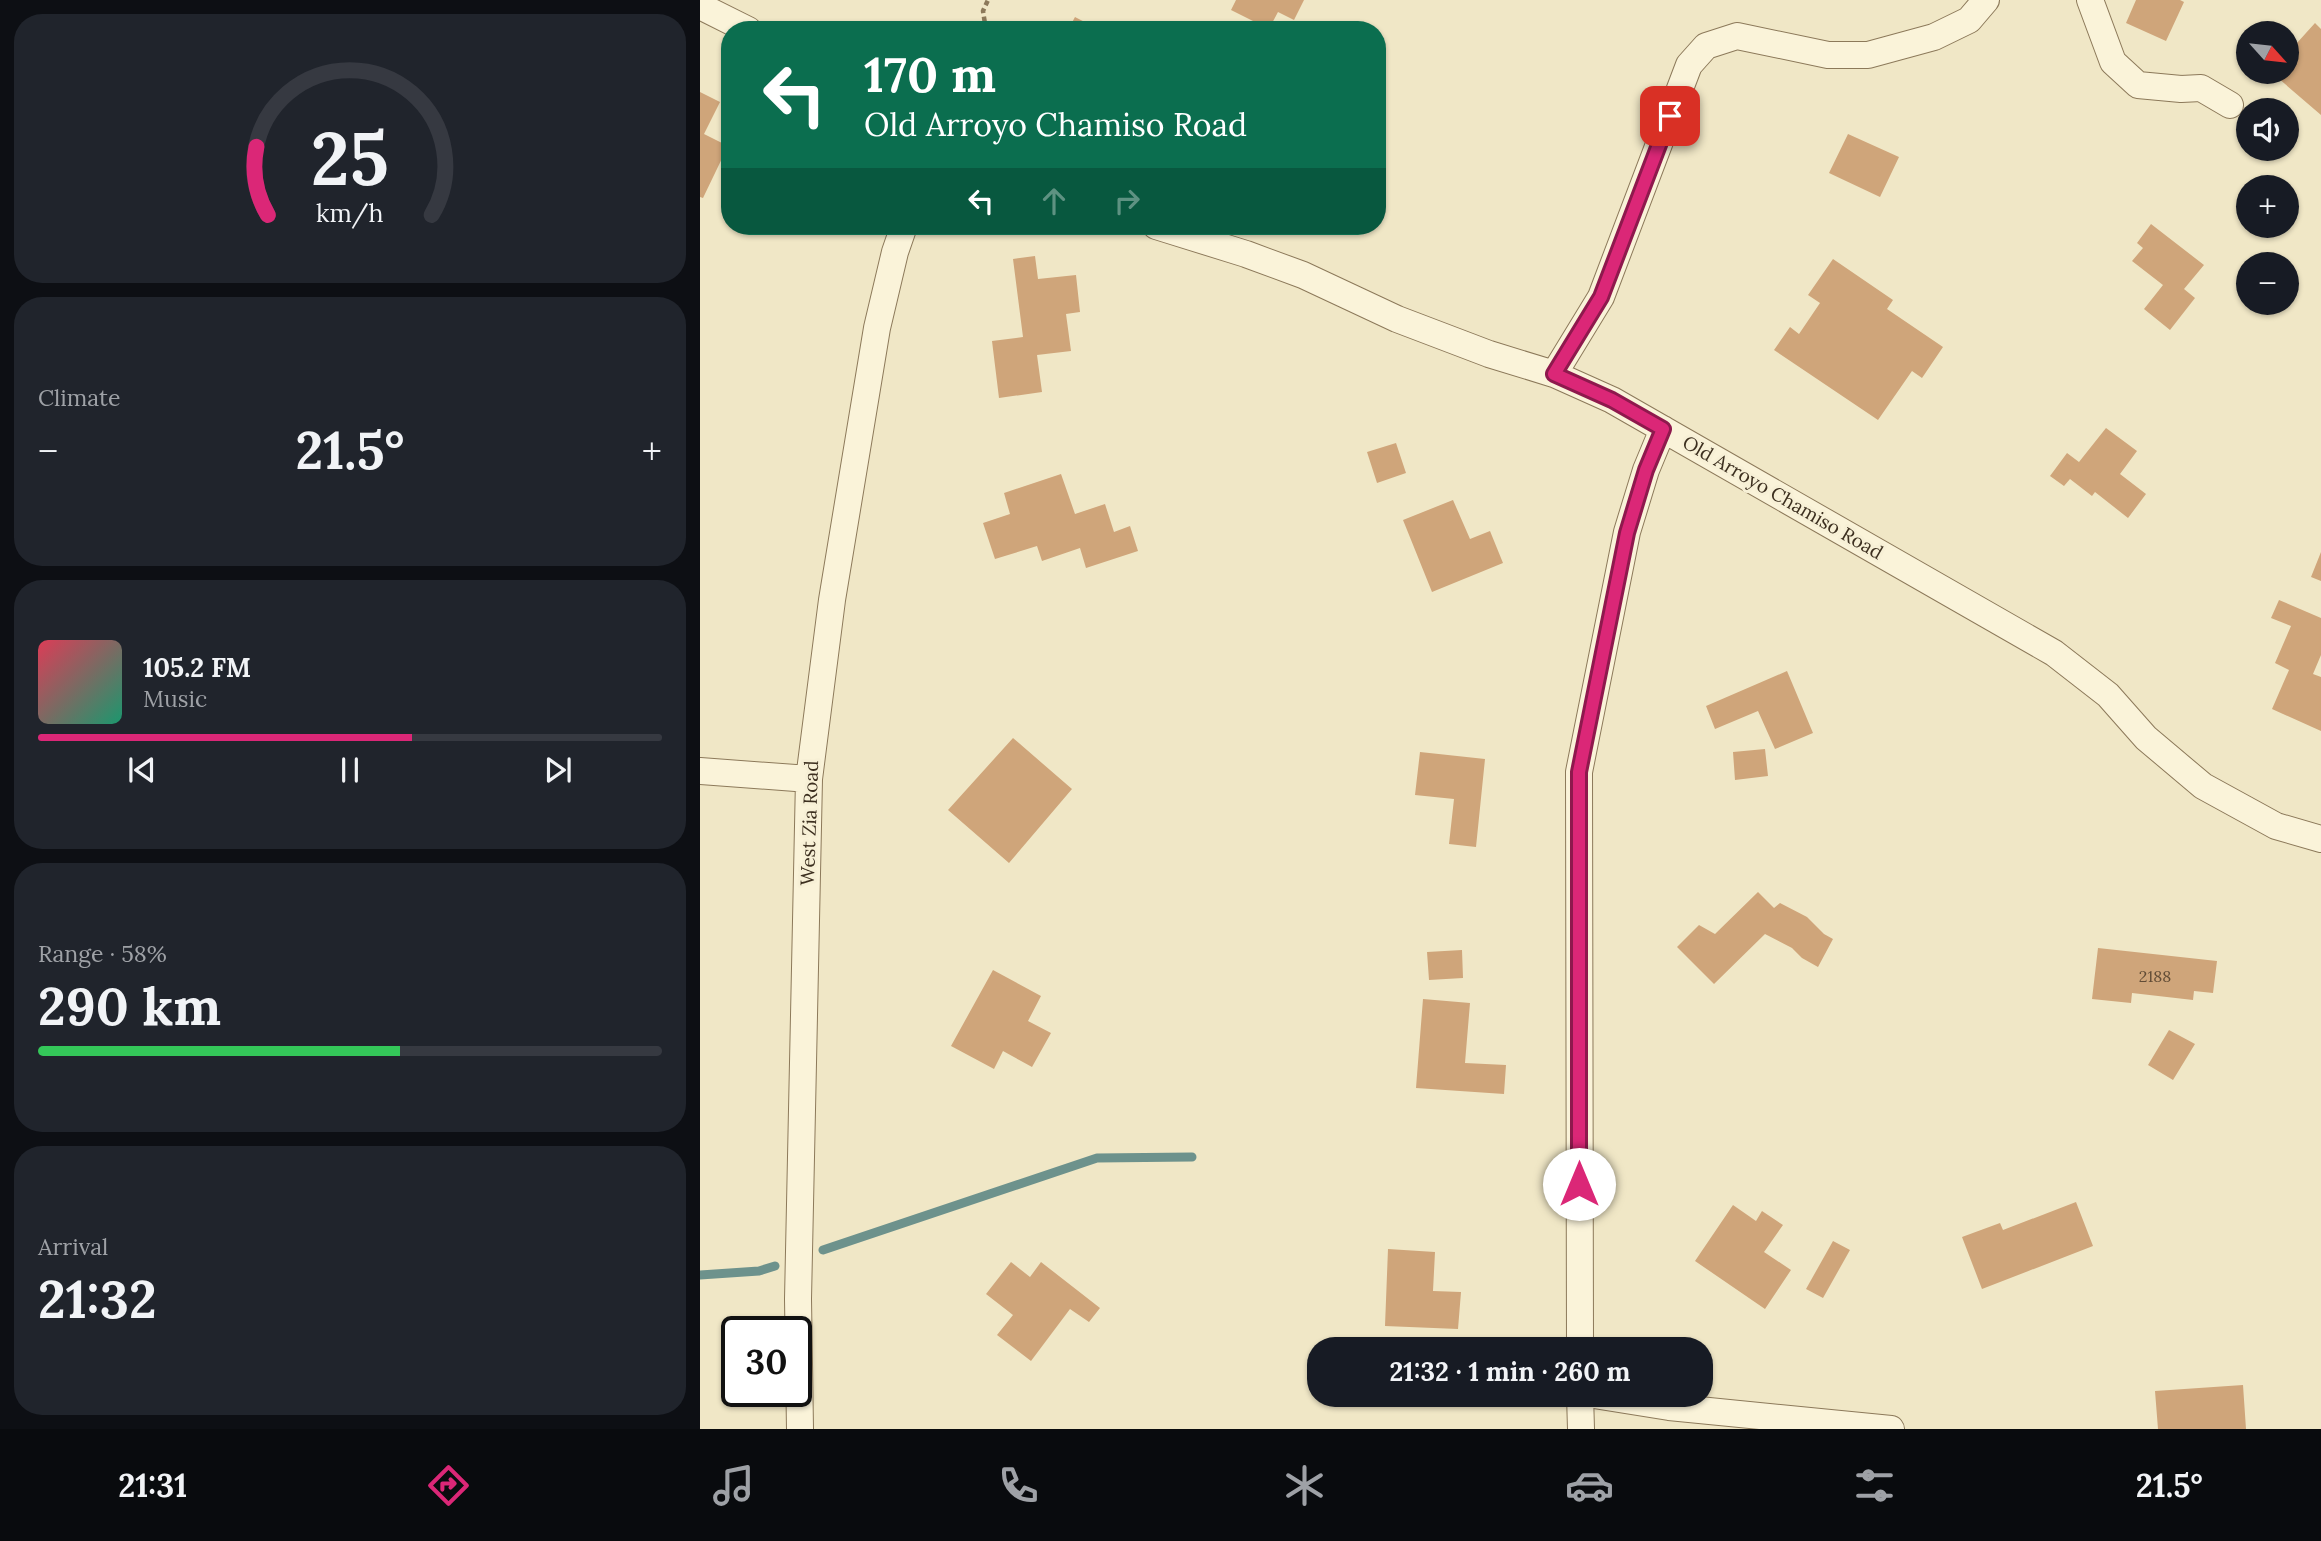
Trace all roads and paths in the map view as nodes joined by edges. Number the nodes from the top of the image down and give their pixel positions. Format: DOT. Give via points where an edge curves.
graph roads {
  1 [pos="988,0"];
  2 [pos="1986,0"];
  3 [pos="2090,0"];
  4 [pos="700,6"];
  5 [pos="730,21"];
  6 [pos="985,21"];
  7 [pos="2230,105"];
  8 [pos="901,235"];
  9 [pos="1185,235"];
  10 [pos="1554,374"];
  11 [pos="1663,429"];
  12 [pos="700,771"];
  13 [pos="809,779"];
  14 [pos="2321,839"];
  15 [pos="1580,1337"];
  16 [pos="1580,1407"];
  17 [pos="1669,1407"];
  18 [pos="800,1429"];
  19 [pos="1581,1429"];
  20 [pos="1891,1429"];
  1 -- 6 [label="path"];
  2 -- 10 [label="street" via="1969,20 1934,37 1868,55 1828,55 1737,36 1706,46 1689,65 1601,297"];
  3 -- 7 [label="street" via="2113,62 2138,85 2201,88"];
  4 -- 5 [label="street"];
  8 -- 13 [label="street, West Zia Road" via="877,328 832,600"];
  9 -- 10 [label="street, Old Arroyo Chamiso Road" via="1303,275 1397,319 1489,354"];
  10 -- 11 [label="street, Old Arroyo Chamiso Road"];
  11 -- 14 [label="street, Old Arroyo Chamiso Road" via="2054,653 2108,695 2146,738 2203,786 2276,826"];
  11 -- 15 [label="street" via="1627,533 1579,772"];
  12 -- 13 [label="street"];
  13 -- 18 [label="street, West Zia Road" via="798,1286"];
  16 -- 19 [label="street"];
  17 -- 20 [label="street"];
}
